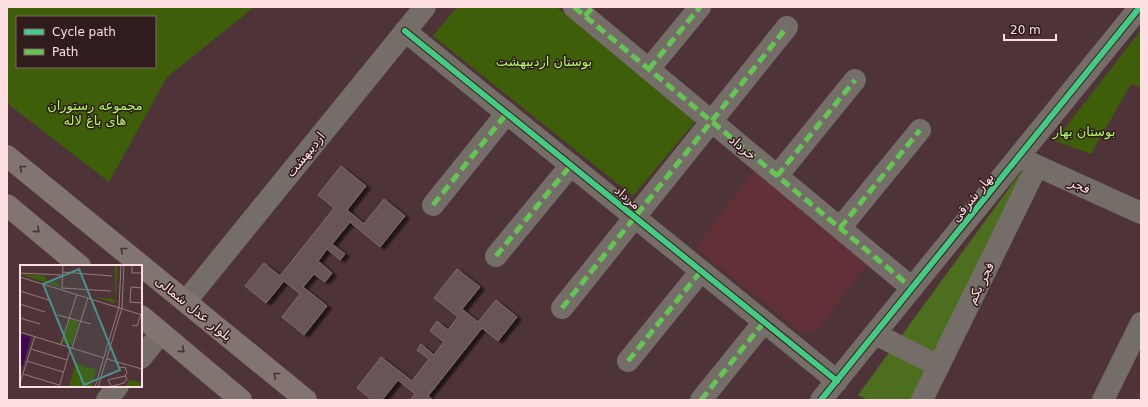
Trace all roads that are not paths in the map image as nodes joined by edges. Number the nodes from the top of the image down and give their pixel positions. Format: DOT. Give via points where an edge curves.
graph roads {
  1 [pos="700,7"];
  2 [pos="1140,7"];
  3 [pos="584,10"];
  4 [pos="412,16"];
  5 [pos="787,27"];
  6 [pos="649,69"];
  7 [pos="855,80"];
  8 [pos="508,113"];
  9 [pos="712,121"];
  10 [pos="920,130"];
  11 [pos="7,156"];
  12 [pos="1028,161"];
  13 [pos="571,165"];
  14 [pos="777,176"];
  15 [pos="7,205"];
  16 [pos="434,205"];
  17 [pos="1141,213"];
  18 [pos="635,217"];
  19 [pos="840,228"];
  20 [pos="496,256"];
  21 [pos="79,265"];
  22 [pos="142,265"];
  23 [pos="142,265"];
  24 [pos="701,270"];
  25 [pos="912,288"];
  26 [pos="186,301"];
  27 [pos="562,308"];
  28 [pos="142,317"];
  29 [pos="764,322"];
  30 [pos="1141,323"];
  31 [pos="161,333"];
  32 [pos="874,334"];
  33 [pos="142,357"];
  34 [pos="628,361"];
  35 [pos="939,366"];
  36 [pos="836,380"];
  37 [pos="117,387"];
  38 [pos="107,400"];
  39 [pos="241,400"];
  40 [pos="306,400"];
  41 [pos="701,400"];
  42 [pos="821,400"];
  43 [pos="922,400"];
  44 [pos="1103,400"];
  1 -- 6 [label="street"];
  2 -- 12 [label="street, بهار شرقی"];
  3 -- 6 [label="street, خرداد"];
  4 -- 8 [label="street, مرداد"];
  4 -- 26 [label="street, اردیبهشت"];
  5 -- 9 [label="street"];
  6 -- 9 [label="street, خرداد"];
  7 -- 14 [label="street"];
  8 -- 13 [label="street, مرداد"];
  8 -- 16 [label="street"];
  9 -- 14 [label="street, خرداد"];
  9 -- 18 [label="street"];
  10 -- 19 [label="street"];
  23 -- 11 [label="main road, بلوار عدل شمالی, one-way"];
  12 -- 17 [label="street, فجر"];
  12 -- 25 [label="street, بهار شرقی"];
  12 -- 35 [label="street, فجر یکم"];
  13 -- 18 [label="street, مرداد"];
  13 -- 20 [label="street"];
  14 -- 19 [label="street, خرداد"];
  15 -- 21 [label="main road, one-way"];
  18 -- 24 [label="street, مرداد"];
  18 -- 27 [label="street"];
  19 -- 25 [label="street, خرداد"];
  26 -- 22 [label="main road, بلوار عدل شمالی, one-way"];
  24 -- 29 [label="street, مرداد"];
  24 -- 34 [label="street"];
  25 -- 32 [label="street, بهار شرقی"];
  40 -- 26 [label="main road, بلوار عدل شمالی, one-way"];
  28 -- 31 [label="main road"];
  29 -- 36 [label="street, مرداد"];
  29 -- 41 [label="street"];
  30 -- 44 [label="street"];
  31 -- 33 [label="street"];
  31 -- 39 [label="main road, one-way"];
  32 -- 35 [label="street"];
  32 -- 36 [label="street, بهار شرقی"];
  35 -- 43 [label="street, فجر یکم"];
  36 -- 42 [label="street, بهار شرقی"];
  37 -- 38 [label="street"];
}
